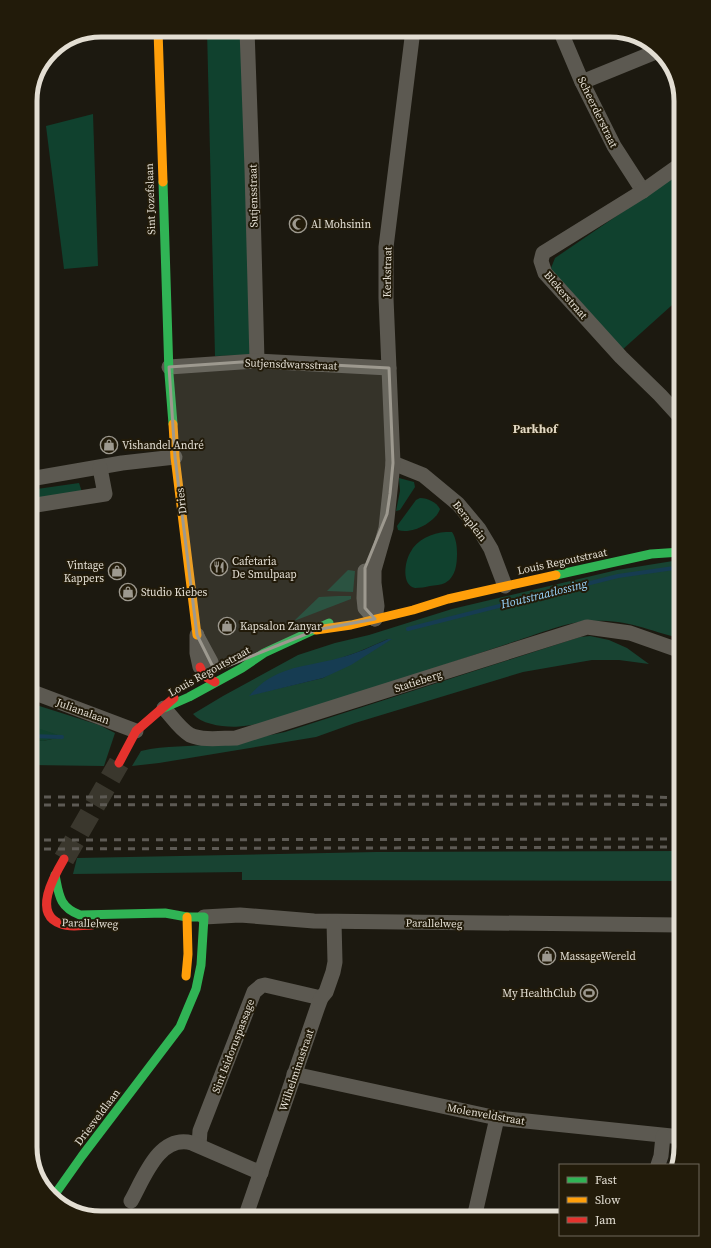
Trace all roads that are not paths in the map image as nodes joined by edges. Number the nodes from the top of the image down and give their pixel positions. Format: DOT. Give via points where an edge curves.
graph roads {
  1 [pos="158,37"];
  2 [pos="247,37"];
  3 [pos="412,37"];
  4 [pos="563,37"];
  5 [pos="652,53"];
  6 [pos="582,82"];
  7 [pos="674,169"];
  8 [pos="643,191"];
  9 [pos="257,361"];
  10 [pos="168,367"];
  11 [pos="389,368"];
  12 [pos="674,410"];
  13 [pos="175,457"];
  14 [pos="393,463"];
  15 [pos="100,468"];
  16 [pos="37,478"];
  17 [pos="37,505"];
  18 [pos="674,552"];
  19 [pos="505,586"];
  20 [pos="448,599"];
  21 [pos="409,602"];
  22 [pos="373,609"];
  23 [pos="344,616"];
  24 [pos="316,630"];
  25 [pos="197,635"];
  26 [pos="674,649"];
  27 [pos="264,653"];
  28 [pos="227,666"];
  29 [pos="205,671"];
  30 [pos="215,682"];
  31 [pos="179,692"];
  32 [pos="37,694"];
  33 [pos="164,708"];
  34 [pos="136,731"];
  35 [pos="119,764"];
  36 [pos="64,859"];
  37 [pos="56,875"];
  38 [pos="63,906"];
  39 [pos="46,910"];
  40 [pos="37,913"];
  41 [pos="187,917"];
  42 [pos="204,917"];
  43 [pos="334,922"];
  44 [pos="165,924"];
  45 [pos="100,925"];
  46 [pos="674,925"];
  47 [pos="183,988"];
  48 [pos="321,998"];
  49 [pos="171,1023"];
  50 [pos="160,1051"];
  51 [pos="294,1074"];
  52 [pos="497,1118"];
  53 [pos="663,1136"];
  54 [pos="674,1137"];
  55 [pos="199,1145"];
  56 [pos="658,1164"];
  57 [pos="261,1172"];
  58 [pos="56,1192"];
  59 [pos="131,1201"];
  60 [pos="247,1211"];
  61 [pos="476,1211"];
  1 -- 10 [label="street, Sint Jozefslaan"];
  2 -- 9 [label="street, Sutjensstraat"];
  3 -- 11 [label="street, Kerkstraat" via="386,247"];
  4 -- 6 [label="street, Scheerderstraat"];
  5 -- 6 [label="street"];
  6 -- 8 [label="street, Scheerderstraat" via="614,146"];
  7 -- 8 [label="street, Blekerstraat"];
  8 -- 12 [label="street, Blekerstraat" via="543,253 541,261 545,273 621,357"];
  9 -- 10 [label="street, Sutjensdwarsstraat"];
  9 -- 11 [label="street, Sutjensdwarsstraat"];
  10 -- 13 [label="street, Dries"];
  11 -- 14 [label="street, Kerkstraat"];
  13 -- 15 [label="street"];
  13 -- 25 [label="street, Dries"];
  14 -- 19 [label="street, Beraplein" via="423,475 458,504 479,529 491,549"];
  14 -- 22 [label="street, Kerkstraat" via="386,528 374,570"];
  15 -- 16 [label="street"];
  15 -- 17 [label="street" via="105,494"];
  18 -- 19 [label="street, Louis Regoutstraat" via="651,554"];
  19 -- 20 [label="street, Louis Regoutstraat"];
  20 -- 21 [label="street, Louis Regoutstraat"];
  20 -- 22 [label="street, Louis Regoutstraat" via="413,610"];
  22 -- 24 [label="street, Louis Regoutstraat" via="351,625"];
  23 -- 24 [label="street, Louis Regoutstraat"];
  24 -- 27 [label="street, Louis Regoutstraat"];
  25 -- 29 [label="street, Dries" via="197,653"];
  26 -- 33 [label="street, Statieberg" via="630,633 587,627 236,738 204,739 190,734 181,728"];
  27 -- 28 [label="street, Louis Regoutstraat"];
  27 -- 30 [label="street, Louis Regoutstraat"];
  29 -- 30 [label="street, Dries"];
  30 -- 33 [label="street, Louis Regoutstraat"];
  31 -- 33 [label="street, Louis Regoutstraat"];
  32 -- 34 [label="street, Julianalaan"];
  33 -- 34 [label="street, Louis Regoutstraat"];
  34 -- 35 [label="street, Louis Regoutstraat"];
  36 -- 37 [label="street"];
  37 -- 38 [label="street" via="58,893"];
  37 -- 39 [label="street" via="48,893"];
  38 -- 39 [label="street, Parallelweg"];
  38 -- 41 [label="street, Parallelweg" via="80,915 165,913"];
  39 -- 40 [label="street"];
  39 -- 45 [label="street, Parallelweg" via="50,918 61,924"];
  41 -- 42 [label="street, Parallelweg"];
  41 -- 44 [label="street, Parallelweg"];
  41 -- 47 [label="street" via="188,954"];
  42 -- 43 [label="street, Parallelweg" via="240,916"];
  42 -- 50 [label="street, Driesveldlaan" via="202,965 196,989 180,1027"];
  43 -- 46 [label="street, Parallelweg"];
  43 -- 48 [label="street, Wilhelminastraat" via="335,962 326,992"];
  48 -- 51 [label="street, Wilhelminastraat"];
  48 -- 55 [label="street, Sint Isidoruspassage" via="266,985 254,992 200,1131"];
  49 -- 50 [label="street, Driesveldlaan"];
  50 -- 58 [label="street, Driesveldlaan"];
  51 -- 52 [label="street, Molenveldstraat"];
  51 -- 57 [label="street, Wilhelminastraat"];
  52 -- 53 [label="street, Molenveldstraat"];
  52 -- 61 [label="street"];
  53 -- 54 [label="street, Molenveldstraat"];
  53 -- 56 [label="street"];
  55 -- 57 [label="street"];
  55 -- 59 [label="street" via="185,1141 173,1143 163,1149 148,1169"];
  57 -- 60 [label="street, Wilhelminastraat"];
}
